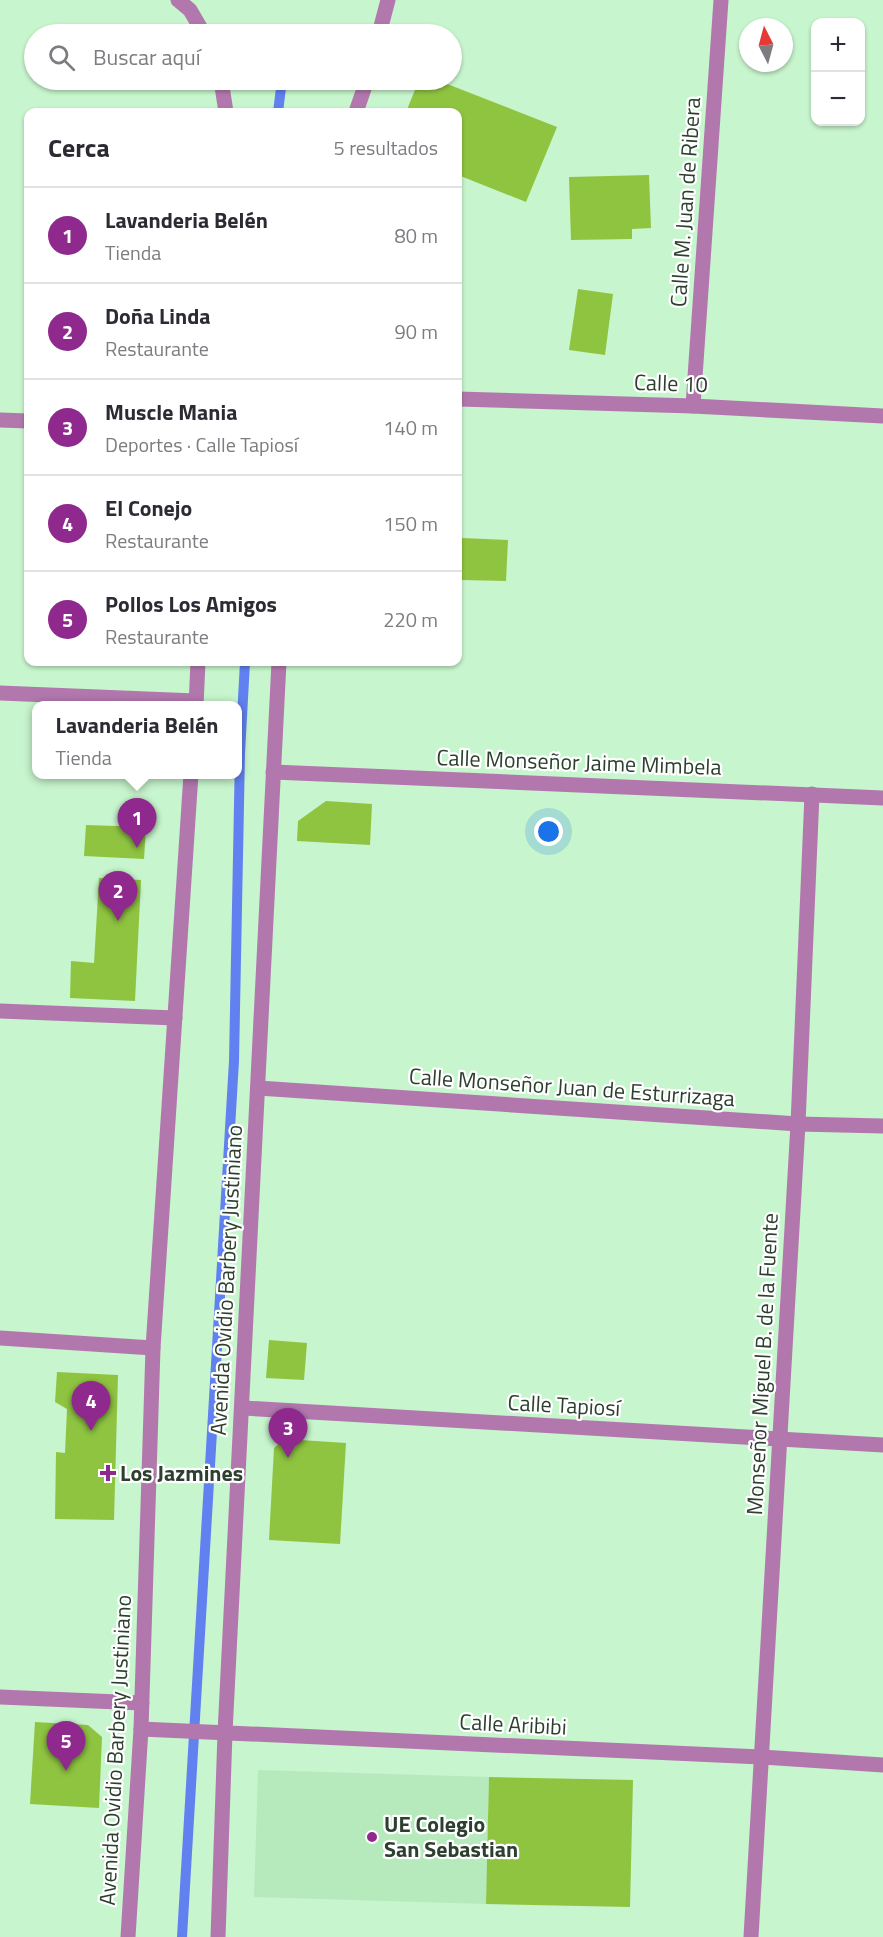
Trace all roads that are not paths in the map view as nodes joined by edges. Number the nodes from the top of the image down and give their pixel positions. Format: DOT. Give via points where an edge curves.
graph roads {
  1 [pos="178,0"];
  2 [pos="388,0"];
  3 [pos="721,0"];
  4 [pos="198,24"];
  5 [pos="382,24"];
  6 [pos="223,90"];
  7 [pos="364,90"];
  8 [pos="225,108"];
  9 [pos="357,108"];
  10 [pos="462,399"];
  11 [pos="693,406"];
  12 [pos="883,416"];
  13 [pos="0,420"];
  14 [pos="24,421"];
  15 [pos="198,666"];
  16 [pos="279,666"];
  17 [pos="0,693"];
  18 [pos="157,701"];
  19 [pos="196,701"];
  20 [pos="273,772"];
  21 [pos="191,779"];
  22 [pos="812,794"];
  23 [pos="883,798"];
  24 [pos="0,1011"];
  25 [pos="175,1018"];
  26 [pos="258,1088"];
  27 [pos="798,1124"];
  28 [pos="883,1126"];
  29 [pos="0,1338"];
  30 [pos="153,1348"];
  31 [pos="243,1408"];
  32 [pos="780,1440"];
  33 [pos="883,1445"];
  34 [pos="0,1697"];
  35 [pos="142,1703"];
  36 [pos="141,1729"];
  37 [pos="218,1733"];
  38 [pos="761,1757"];
  39 [pos="883,1765"];
  40 [pos="128,1937"];
  41 [pos="218,1937"];
  42 [pos="751,1937"];
  1 -- 4 [label="street"];
  2 -- 5 [label="street"];
  3 -- 11 [label="street, Calle M. Juan de Ribera"];
  6 -- 8 [label="street"];
  7 -- 9 [label="street"];
  10 -- 11 [label="street, Calle 10"];
  11 -- 12 [label="street, Calle 10"];
  13 -- 14 [label="street"];
  15 -- 19 [label="street"];
  16 -- 20 [label="street, Avenida Ovidio Barbery Justiniano"];
  17 -- 18 [label="street"];
  20 -- 22 [label="street, Calle Monseñor Jaime Mimbela"];
  20 -- 26 [label="street, Avenida Ovidio Barbery Justiniano"];
  21 -- 25 [label="street, Avenida Ovidio Barbery Justiniano"];
  22 -- 23 [label="street, Calle Monseñor Jaime Mimbela"];
  22 -- 27 [label="street, Monseñor Miguel B. de la Fuente"];
  24 -- 25 [label="street"];
  25 -- 30 [label="street, Avenida Ovidio Barbery Justiniano"];
  26 -- 27 [label="street, Calle Monseñor Juan de Esturrizaga"];
  26 -- 31 [label="street, Avenida Ovidio Barbery Justiniano"];
  27 -- 28 [label="street, Calle Monseñor Juan de Esturrizaga"];
  27 -- 32 [label="street, Monseñor Miguel B. de la Fuente"];
  29 -- 30 [label="street"];
  30 -- 35 [label="street, Avenida Ovidio Barbery Justiniano"];
  31 -- 32 [label="street, Calle Tapiosí"];
  31 -- 37 [label="street, Avenida Ovidio Barbery Justiniano"];
  32 -- 33 [label="street, Calle Tapiosí"];
  32 -- 38 [label="street, Monseñor Miguel B. de la Fuente"];
  34 -- 35 [label="street"];
  35 -- 36 [label="street, Avenida Ovidio Barbery Justiniano"];
  36 -- 37 [label="street, Calle Aribibi"];
  36 -- 40 [label="street, Avenida Ovidio Barbery Justiniano"];
  37 -- 38 [label="street, Calle Aribibi"];
  37 -- 41 [label="street, Avenida Ovidio Barbery Justiniano"];
  38 -- 39 [label="street, Calle Aribibi"];
  38 -- 42 [label="street, Monseñor Miguel B. de la Fuente"];
}
